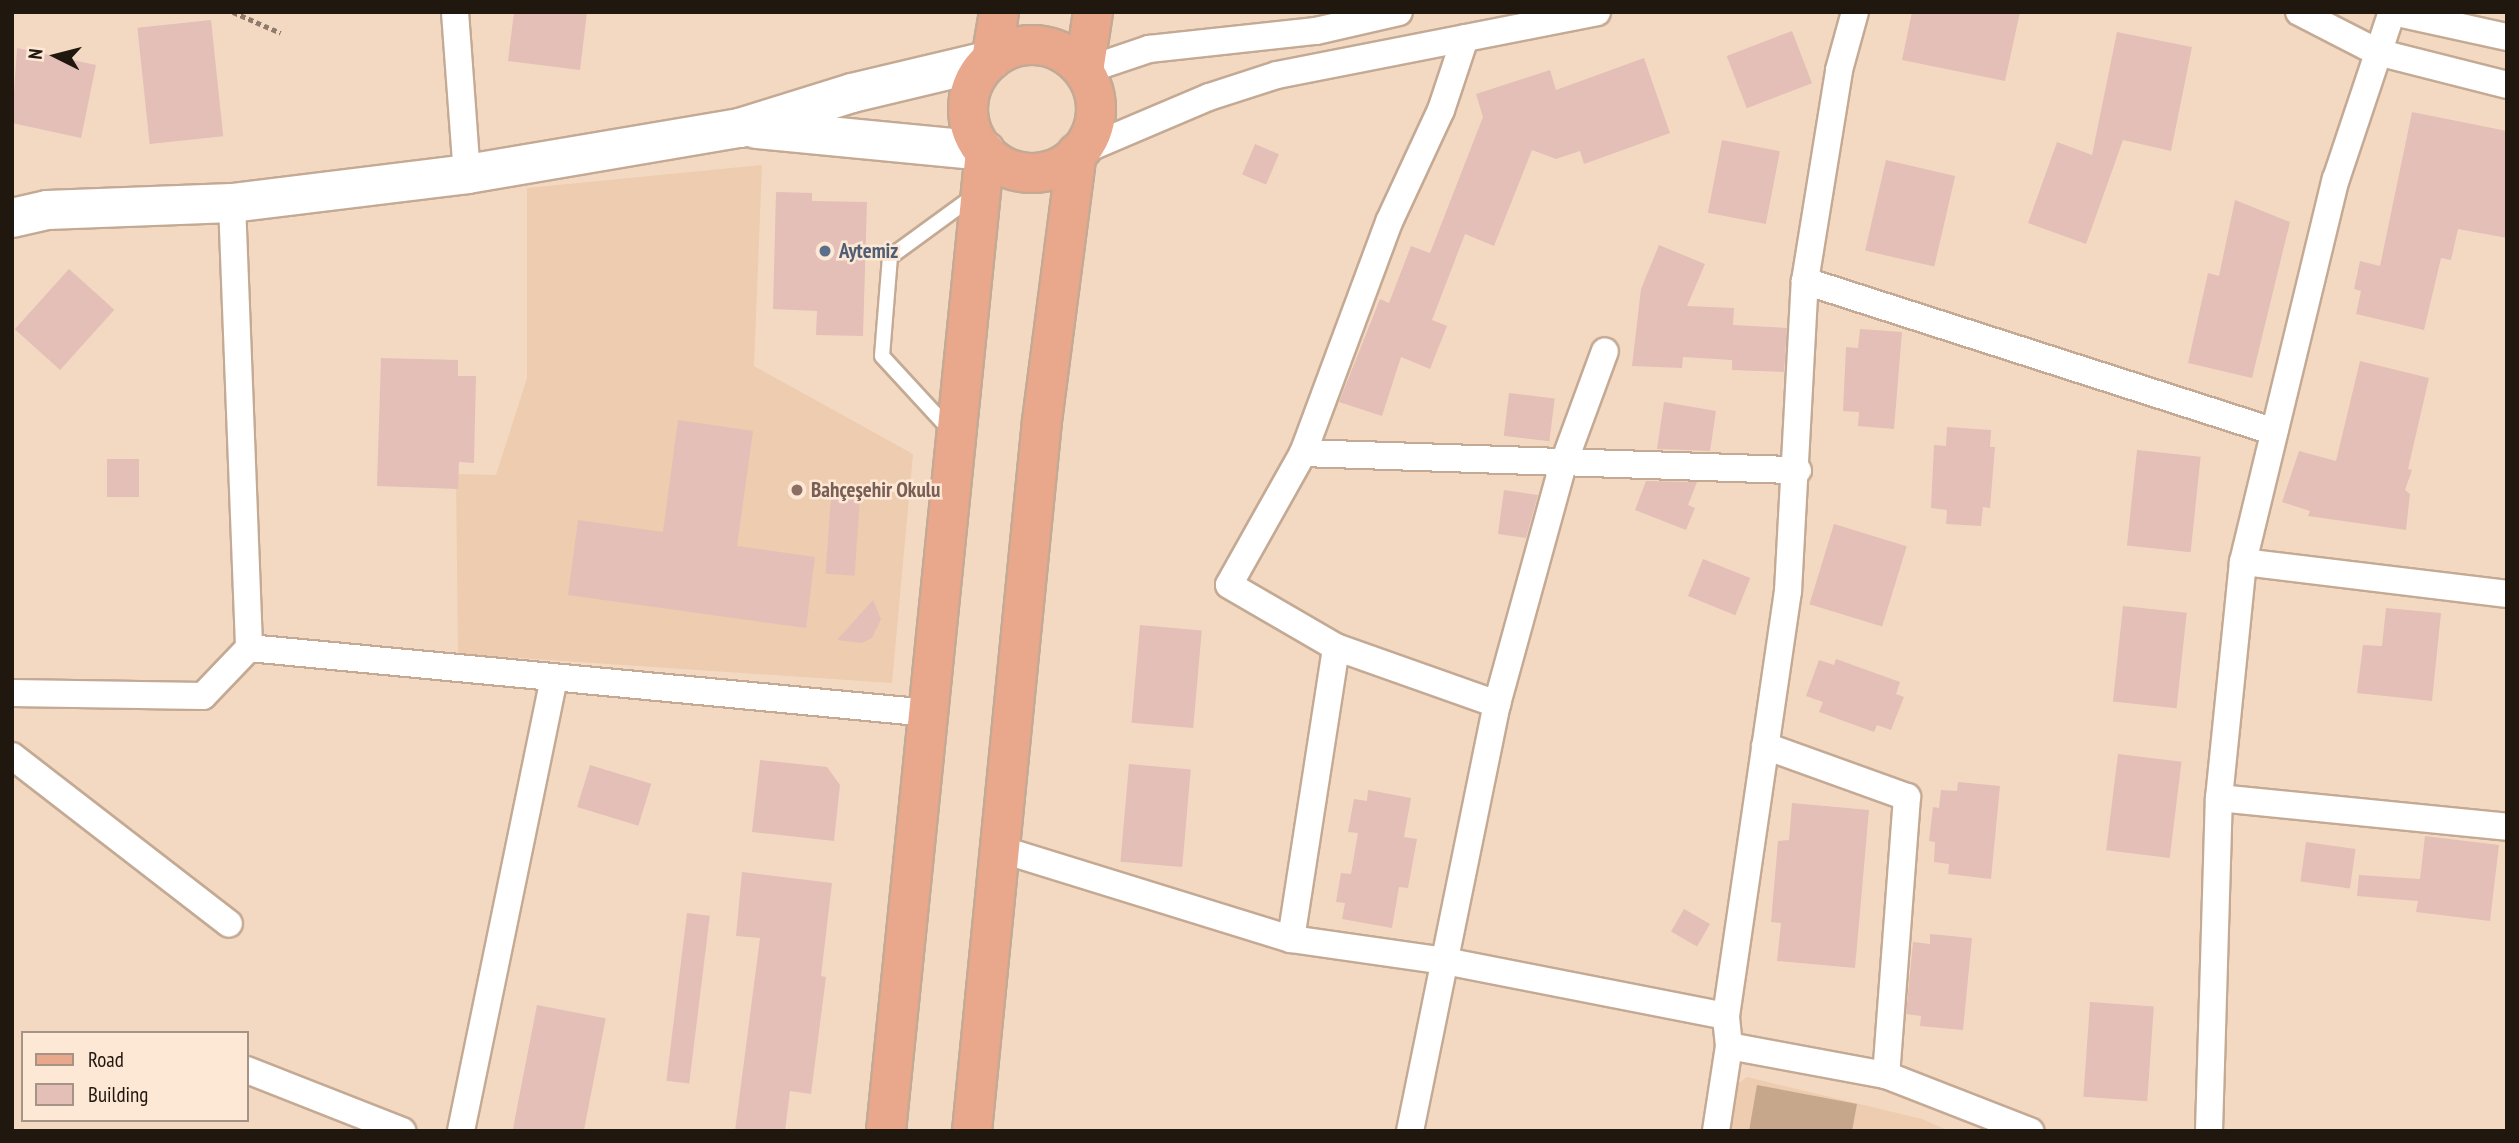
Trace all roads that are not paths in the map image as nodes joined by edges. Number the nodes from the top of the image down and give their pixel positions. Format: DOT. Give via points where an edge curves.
graph roads {
  1 [pos="455,12"];
  2 [pos="999,12"];
  3 [pos="1093,12"];
  4 [pos="1399,12"];
  5 [pos="1597,12"];
  6 [pos="1855,12"];
  7 [pos="2299,12"];
  8 [pos="2392,12"];
  9 [pos="2507,37"];
  10 [pos="1465,38"];
  11 [pos="2377,52"];
  12 [pos="991,60"];
  13 [pos="1084,71"];
  14 [pos="2507,85"];
  15 [pos="740,128"];
  16 [pos="985,151"];
  17 [pos="1077,153"];
  18 [pos="467,174"];
  19 [pos="982,190"];
  20 [pos="232,203"];
  21 [pos="12,218"];
  22 [pos="1805,281"];
  23 [pos="1605,351"];
  24 [pos="2274,432"];
  25 [pos="957,437"];
  26 [pos="1303,453"];
  27 [pos="1563,465"];
  28 [pos="1798,470"];
  29 [pos="2243,562"];
  30 [pos="2507,594"];
  31 [pos="1336,647"];
  32 [pos="248,648"];
  33 [pos="553,681"];
  34 [pos="12,694"];
  35 [pos="1497,705"];
  36 [pos="929,713"];
  37 [pos="1765,746"];
  38 [pos="12,756"];
  39 [pos="2219,799"];
  40 [pos="2507,827"];
  41 [pos="1003,850"];
  42 [pos="229,924"];
  43 [pos="1291,939"];
  44 [pos="1445,961"];
  45 [pos="1726,1016"];
  46 [pos="1729,1046"];
  47 [pos="248,1070"];
  48 [pos="1886,1075"];
  49 [pos="402,1131"];
  50 [pos="461,1131"];
  51 [pos="886,1131"];
  52 [pos="972,1131"];
  53 [pos="1410,1131"];
  54 [pos="1716,1131"];
  55 [pos="2031,1131"];
  56 [pos="2209,1131"];
  1 -- 18 [label="street"];
  2 -- 12 [label="main road"];
  3 -- 13 [label="main road"];
  4 -- 13 [label="street" via="1316,30 1149,48"];
  5 -- 10 [label="street"];
  6 -- 22 [label="street" via="1839,69"];
  7 -- 11 [label="street"];
  8 -- 9 [label="street"];
  8 -- 11 [label="street"];
  10 -- 17 [label="street" via="1277,75 1209,97"];
  10 -- 26 [label="street" via="1441,110 1389,222"];
  11 -- 14 [label="street"];
  11 -- 24 [label="street" via="2336,179"];
  12 -- 13 [label="main road" via="1010,48 1052,47"];
  12 -- 15 [label="street" via="852,93"];
  12 -- 16 [label="main road" via="977,77 970,98 969,120"];
  13 -- 17 [label="main road" via="1096,109 1093,130"];
  15 -- 16 [label="street"];
  15 -- 18 [label="street"];
  16 -- 17 [label="main road" via="1010,169 1030,173 1050,170"];
  16 -- 19 [label="main road"];
  17 -- 41 [label="main road" via="1042,421"];
  18 -- 20 [label="street"];
  19 -- 25 [label="main road"];
  19 -- 25 [label="lane" via="890,257 882,356"];
  20 -- 21 [label="street" via="47,211"];
  20 -- 32 [label="street"];
  22 -- 24 [label="street"];
  22 -- 28 [label="street"];
  23 -- 27 [label="street"];
  24 -- 29 [label="street"];
  25 -- 36 [label="main road"];
  26 -- 27 [label="street"];
  26 -- 31 [label="street" via="1229,585"];
  27 -- 28 [label="street"];
  27 -- 35 [label="street"];
  28 -- 37 [label="street" via="1788,591"];
  29 -- 30 [label="street"];
  29 -- 39 [label="street"];
  31 -- 35 [label="street"];
  31 -- 43 [label="street"];
  32 -- 33 [label="street"];
  32 -- 34 [label="street" via="203,696"];
  33 -- 36 [label="street"];
  33 -- 50 [label="street"];
  35 -- 44 [label="street"];
  36 -- 51 [label="main road"];
  37 -- 45 [label="street"];
  37 -- 48 [label="street" via="1907,797"];
  38 -- 42 [label="street"];
  39 -- 40 [label="street"];
  39 -- 56 [label="street"];
  41 -- 43 [label="street"];
  41 -- 52 [label="main road"];
  43 -- 44 [label="street"];
  44 -- 45 [label="street"];
  44 -- 53 [label="street"];
  45 -- 46 [label="street"];
  46 -- 48 [label="street"];
  46 -- 54 [label="street"];
  47 -- 49 [label="street"];
  48 -- 55 [label="street"];
}
